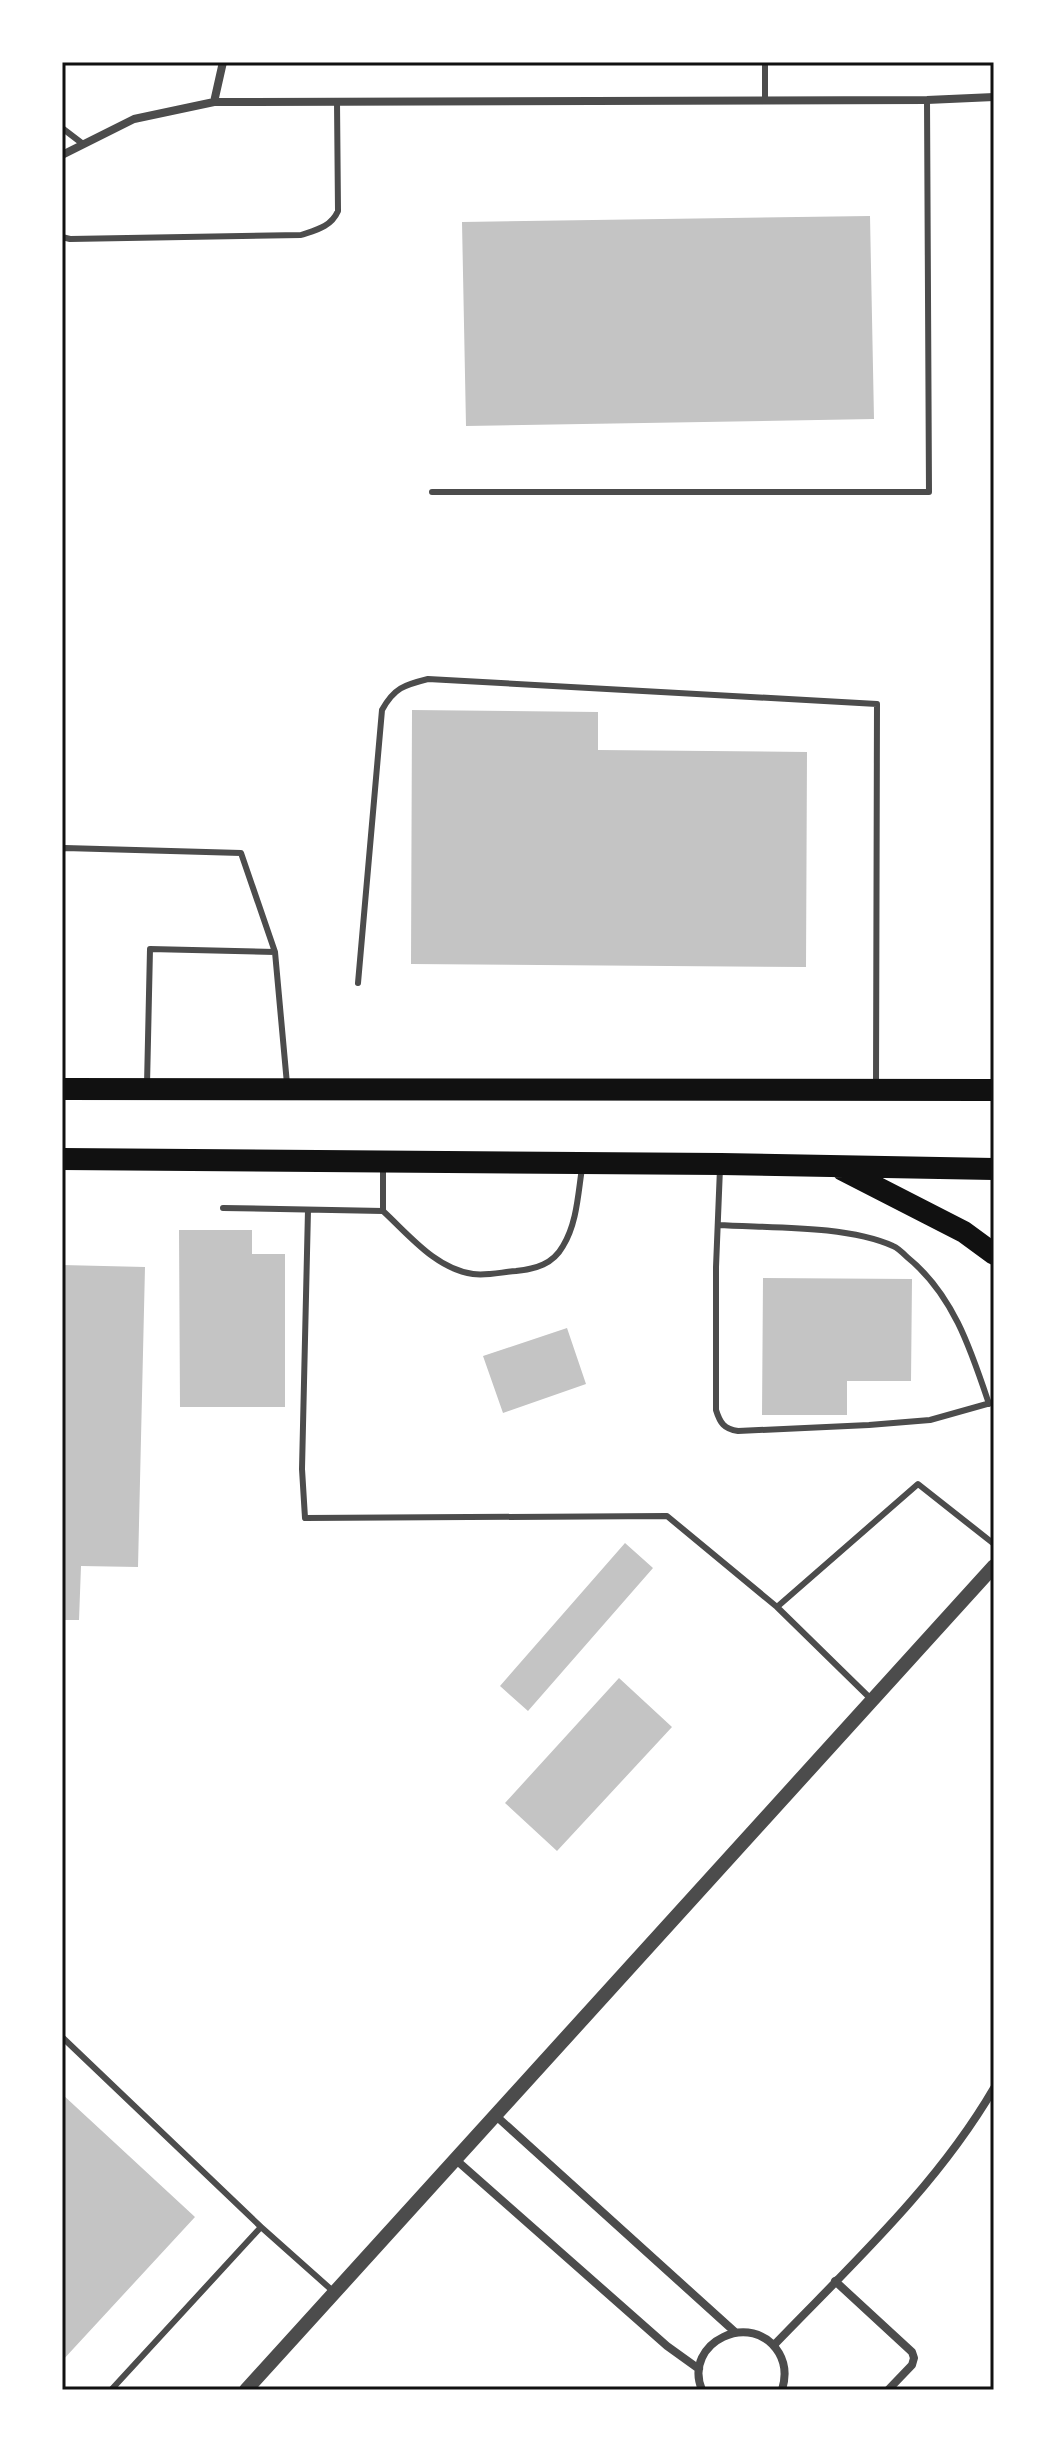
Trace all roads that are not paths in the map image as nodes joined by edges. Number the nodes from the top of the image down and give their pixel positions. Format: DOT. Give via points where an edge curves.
graph roads {
  1 [pos="223,62"];
  2 [pos="765,62"];
  3 [pos="994,97"];
  4 [pos="927,100"];
  5 [pos="765,101"];
  6 [pos="214,102"];
  7 [pos="337,102"];
  8 [pos="62,128"];
  9 [pos="83,144"];
  10 [pos="62,155"];
  11 [pos="62,237"];
  12 [pos="432,492"];
  13 [pos="62,850"];
  14 [pos="275,952"];
  15 [pos="358,983"];
  16 [pos="62,1089"];
  17 [pos="147,1089"];
  18 [pos="287,1089"];
  19 [pos="876,1090"];
  20 [pos="994,1090"];
  21 [pos="62,1159"];
  22 [pos="383,1161"];
  23 [pos="583,1163"];
  24 [pos="721,1164"];
  25 [pos="834,1166"];
  26 [pos="994,1169"];
  27 [pos="223,1208"];
  28 [pos="308,1210"];
  29 [pos="383,1211"];
  30 [pos="718,1225"];
  31 [pos="994,1254"];
  32 [pos="992,1403"];
  33 [pos="994,1544"];
  34 [pos="994,1566"];
  35 [pos="777,1607"];
  36 [pos="873,1701"];
  37 [pos="62,2037"];
  38 [pos="994,2088"];
  39 [pos="495,2115"];
  40 [pos="455,2158"];
  41 [pos="261,2227"];
  42 [pos="835,2281"];
  43 [pos="334,2292"];
  44 [pos="735,2332"];
  45 [pos="774,2345"];
  46 [pos="699,2369"];
  47 [pos="111,2390"];
  48 [pos="246,2390"];
  49 [pos="702,2390"];
  50 [pos="782,2390"];
  51 [pos="888,2390"];
  1 -- 6 [label="street"];
  2 -- 5 [label="lane"];
  3 -- 4 [label="street"];
  4 -- 5 [label="street"];
  4 -- 12 [label="lane" via="929,492"];
  5 -- 7 [label="street"];
  6 -- 7 [label="street"];
  6 -- 9 [label="street" via="134,119"];
  7 -- 11 [label="lane" via="338,211 321,228 301,235"];
  8 -- 9 [label="lane"];
  9 -- 10 [label="street"];
  13 -- 14 [label="lane" via="241,853"];
  14 -- 17 [label="lane" via="150,949"];
  14 -- 18 [label="lane"];
  15 -- 19 [label="lane" via="382,710 403,686 428,679 877,704"];
  16 -- 17 [label="highway"];
  17 -- 18 [label="highway"];
  18 -- 19 [label="highway"];
  19 -- 20 [label="highway"];
  21 -- 22 [label="highway"];
  22 -- 23 [label="highway"];
  22 -- 29 [label="lane"];
  23 -- 24 [label="highway"];
  23 -- 29 [label="lane" via="565,1243 549,1263 535,1269 484,1274 460,1270 427,1253"];
  24 -- 25 [label="highway"];
  24 -- 30 [label="lane"];
  25 -- 26 [label="highway"];
  25 -- 31 [label="highway" via="964,1232"];
  27 -- 28 [label="lane"];
  28 -- 29 [label="lane"];
  28 -- 35 [label="lane" via="305,1518 667,1516"];
  30 -- 32 [label="lane" via="833,1232 895,1247 931,1280 960,1324"];
  30 -- 32 [label="lane" via="716,1410 728,1429 930,1420"];
  33 -- 35 [label="lane" via="918,1484"];
  34 -- 36 [label="street"];
  35 -- 36 [label="lane"];
  36 -- 39 [label="street"];
  37 -- 41 [label="lane"];
  38 -- 42 [label="street" via="975,2121 915,2195"];
  39 -- 40 [label="street"];
  39 -- 44 [label="street"];
  40 -- 43 [label="street"];
  40 -- 46 [label="street"];
  41 -- 43 [label="lane"];
  41 -- 47 [label="lane"];
  42 -- 45 [label="street"];
  42 -- 51 [label="street" via="912,2352 912,2365"];
  43 -- 48 [label="street"];
  44 -- 45 [label="street" via="750,2332"];
  44 -- 46 [label="street" via="711,2344"];
  45 -- 50 [label="street" via="785,2372"];
  46 -- 49 [label="street"];
}
